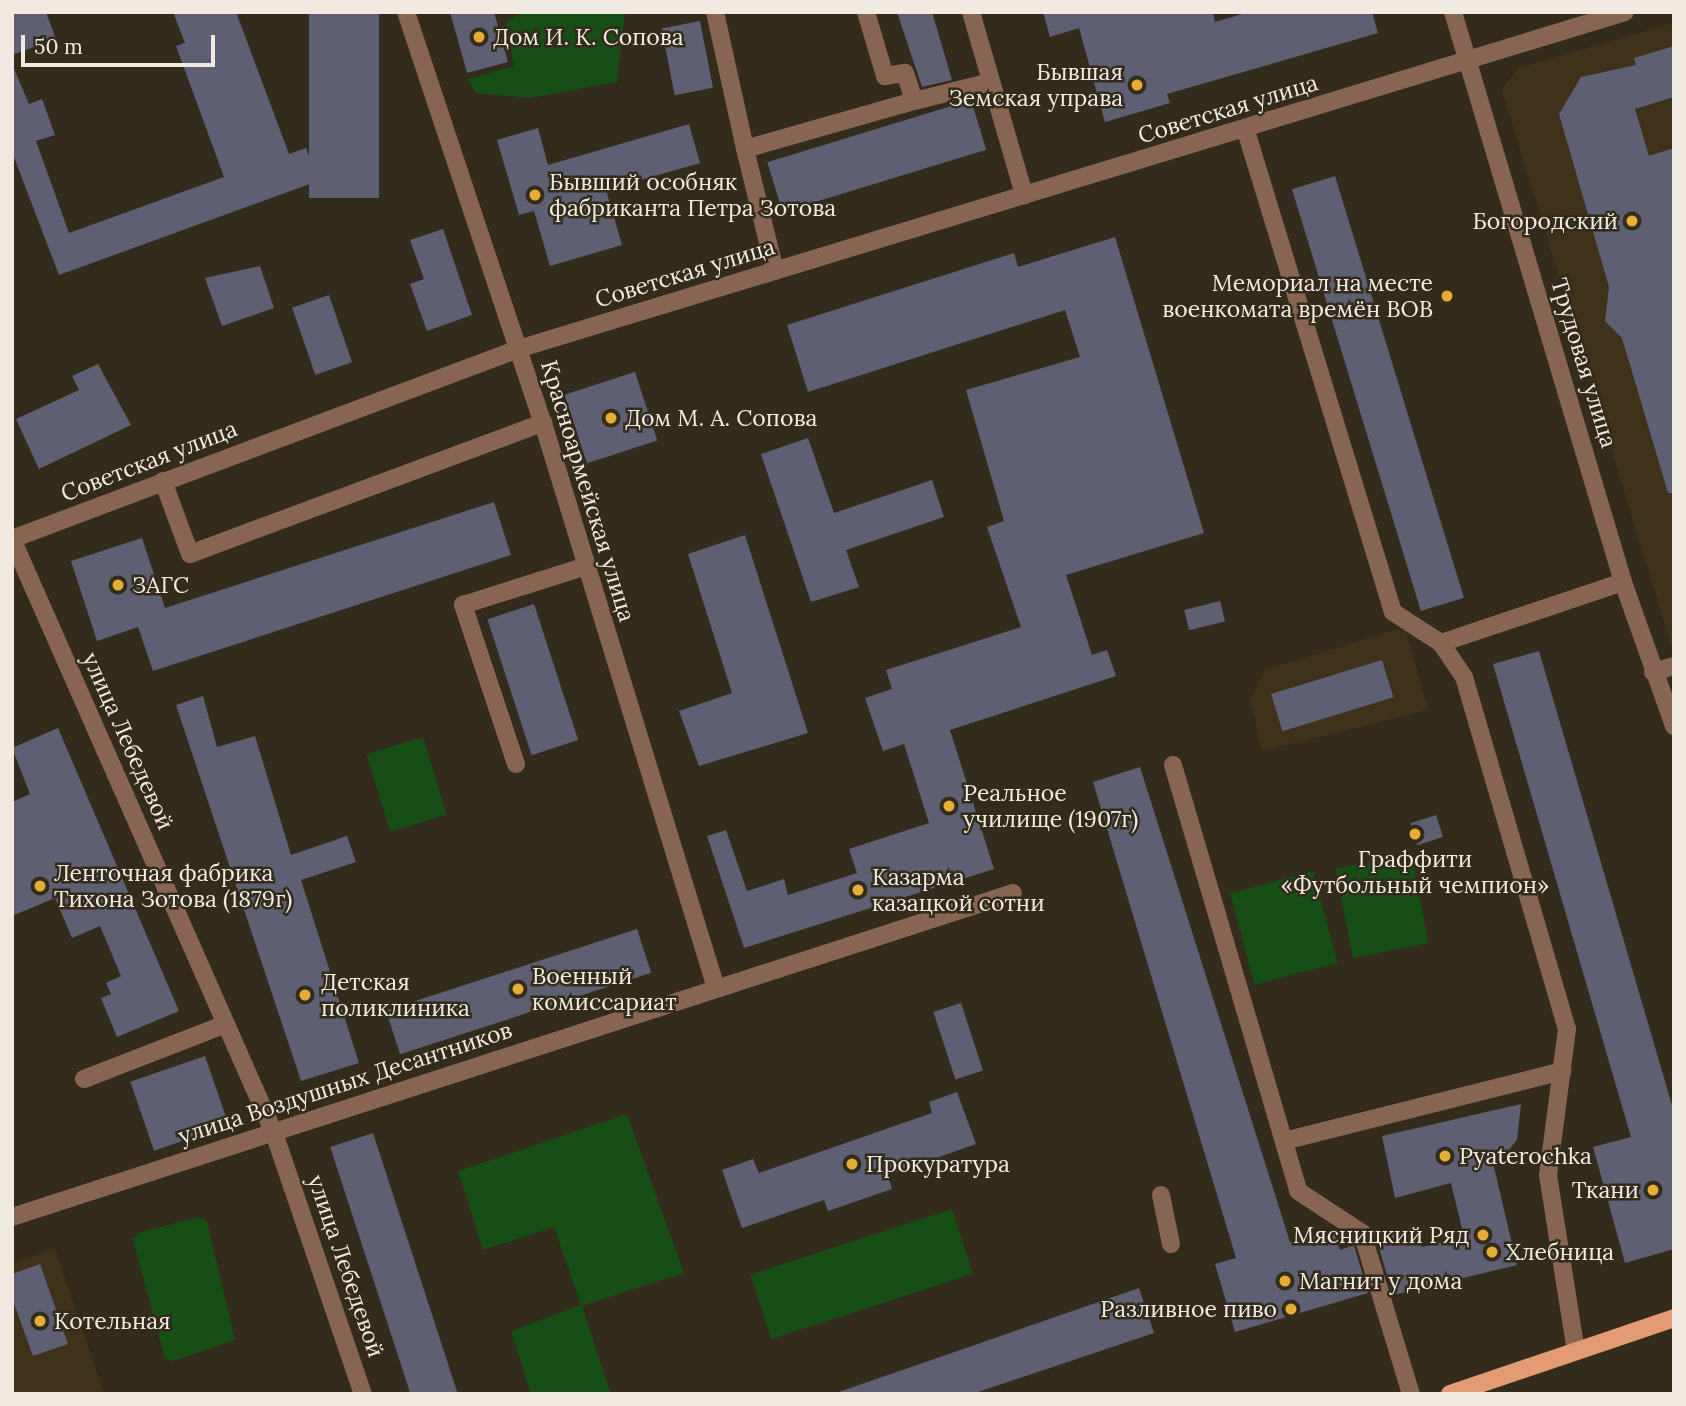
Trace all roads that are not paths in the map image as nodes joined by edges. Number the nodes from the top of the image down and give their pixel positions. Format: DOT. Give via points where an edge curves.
graph roads {
  1 [pos="406,12"];
  2 [pos="715,12"];
  3 [pos="866,12"];
  4 [pos="971,12"];
  5 [pos="1453,12"];
  6 [pos="1625,12"];
  7 [pos="1468,60"];
  8 [pos="991,82"];
  9 [pos="914,101"];
  10 [pos="1246,131"];
  11 [pos="745,149"];
  12 [pos="1024,195"];
  13 [pos="775,271"];
  14 [pos="518,349"];
  15 [pos="543,423"];
  16 [pos="163,481"];
  17 [pos="12,539"];
  18 [pos="587,566"];
  19 [pos="1623,582"];
  20 [pos="1441,643"];
  21 [pos="1674,666"];
  22 [pos="1653,672"];
  23 [pos="1674,726"];
  24 [pos="516,764"];
  25 [pos="1173,765"];
  26 [pos="1013,893"];
  27 [pos="716,988"];
  28 [pos="226,1024"];
  29 [pos="1562,1071"];
  30 [pos="84,1079"];
  31 [pos="274,1133"];
  32 [pos="1284,1140"];
  33 [pos="1161,1195"];
  34 [pos="12,1217"];
  35 [pos="1171,1244"];
  36 [pos="1674,1318"];
  37 [pos="1576,1351"];
  38 [pos="363,1394"];
  39 [pos="1411,1394"];
  40 [pos="1450,1394"];
  1 -- 14 [label="street, Красноармейская улица"];
  2 -- 11 [label="street"];
  3 -- 9 [label="street" via="885,76 905,73"];
  4 -- 8 [label="street"];
  5 -- 7 [label="street, Трудовая улица"];
  6 -- 7 [label="street, Советская улица"];
  7 -- 10 [label="street, Советская улица"];
  7 -- 19 [label="street, Трудовая улица"];
  8 -- 9 [label="street"];
  8 -- 12 [label="street"];
  9 -- 11 [label="street"];
  10 -- 12 [label="street, Советская улица"];
  10 -- 20 [label="street" via="1393,612"];
  11 -- 13 [label="street"];
  12 -- 13 [label="street, Советская улица"];
  13 -- 14 [label="street, Советская улица"];
  14 -- 15 [label="street, Красноармейская улица"];
  14 -- 16 [label="street, Советская улица"];
  15 -- 16 [label="street" via="190,554"];
  15 -- 18 [label="street, Красноармейская улица"];
  16 -- 17 [label="street, Советская улица"];
  17 -- 28 [label="street, улица Лебедевой"];
  18 -- 24 [label="street" via="463,605"];
  18 -- 27 [label="street, Красноармейская улица"];
  19 -- 20 [label="street"];
  19 -- 22 [label="street, Трудовая улица"];
  20 -- 29 [label="street" via="1464,677 1567,1030"];
  21 -- 22 [label="street"];
  22 -- 23 [label="street, Трудовая улица"];
  25 -- 32 [label="street"];
  26 -- 27 [label="street, улица Воздушных Десантников"];
  27 -- 31 [label="street, улица Воздушных Десантников"];
  28 -- 30 [label="street"];
  28 -- 31 [label="street, улица Лебедевой"];
  29 -- 32 [label="street"];
  29 -- 37 [label="street" via="1548,1175"];
  31 -- 34 [label="street, улица Воздушных Десантников"];
  31 -- 38 [label="street, улица Лебедевой"];
  32 -- 39 [label="street" via="1298,1191 1362,1233"];
  33 -- 35 [label="street"];
  36 -- 37 [label="main road"];
  37 -- 40 [label="main road"];
}
